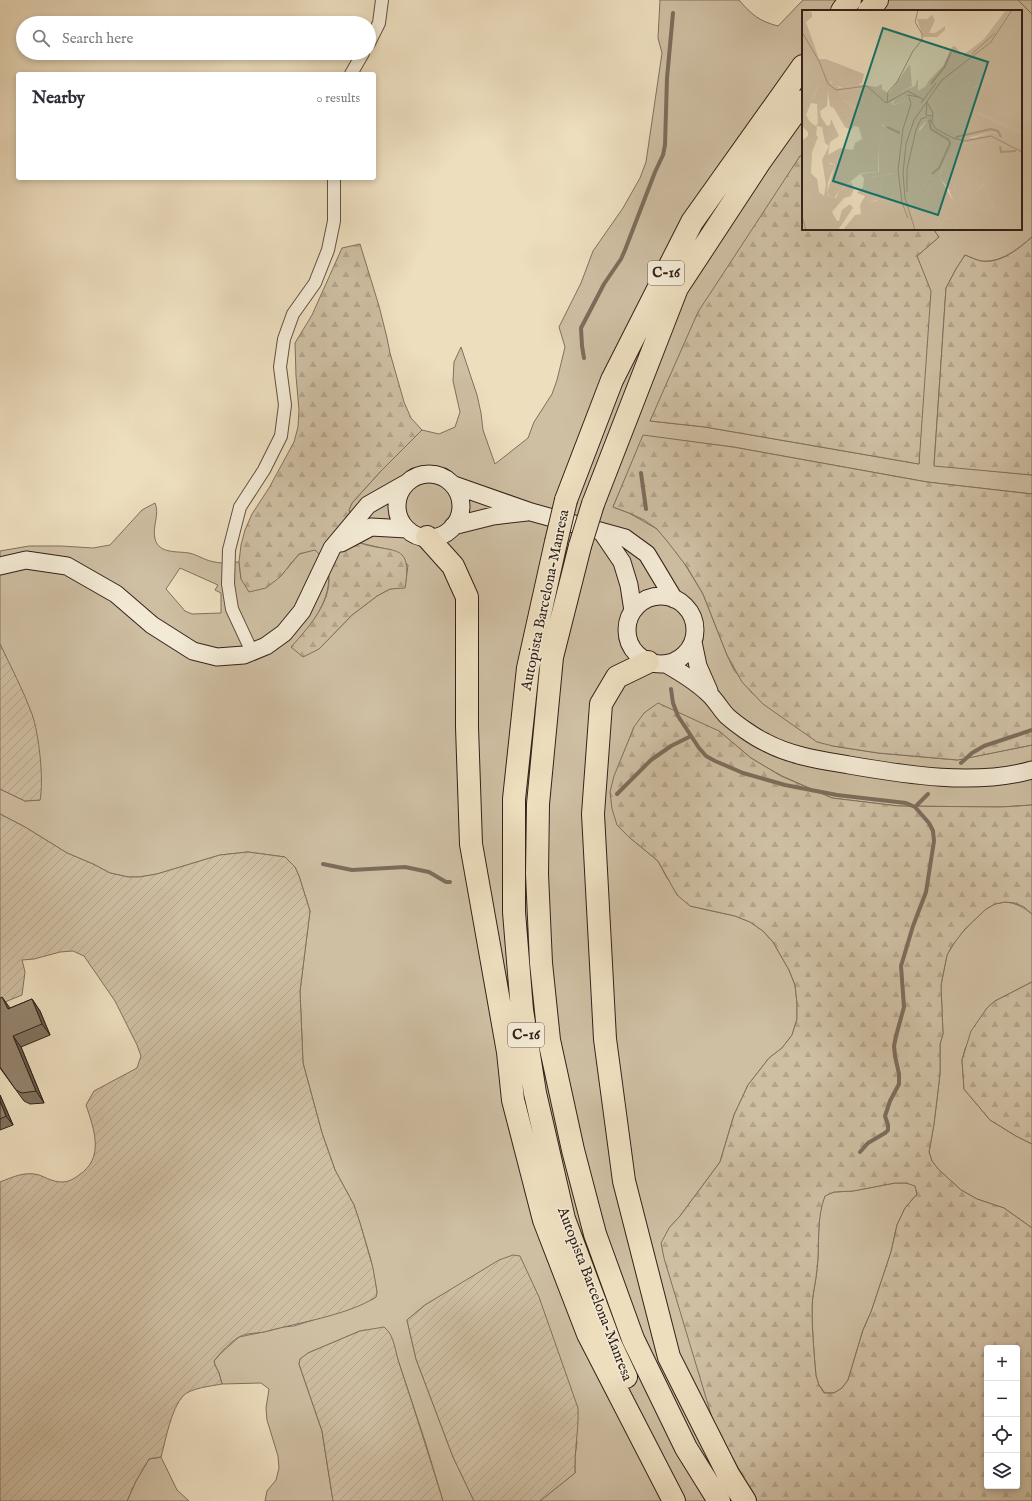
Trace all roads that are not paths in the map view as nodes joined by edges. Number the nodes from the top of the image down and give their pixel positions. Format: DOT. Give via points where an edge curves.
graph roads {
  1 [pos="382,0"];
  2 [pos="850,0"];
  3 [pos="877,0"];
  4 [pos="843,10"];
  5 [pos="870,10"];
  6 [pos="376,29"];
  7 [pos="359,60"];
  8 [pos="802,67"];
  9 [pos="352,72"];
  10 [pos="802,102"];
  11 [pos="334,180"];
  12 [pos="405,484"];
  13 [pos="454,485"];
  14 [pos="531,512"];
  15 [pos="453,526"];
  16 [pos="407,529"];
  17 [pos="601,531"];
  18 [pos="427,538"];
  19 [pos="332,548"];
  20 [pos="0,566"];
  21 [pos="674,599"];
  22 [pos="633,611"];
  23 [pos="693,642"];
  24 [pos="252,652"];
  25 [pos="657,663"];
  26 [pos="711,696"];
  27 [pos="1032,770"];
  28 [pos="674,1501"];
  29 [pos="689,1501"];
  30 [pos="719,1501"];
  31 [pos="745,1501"];
  1 -- 6 [label="street"];
  2 -- 4 [label="highway"];
  3 -- 5 [label="highway"];
  7 -- 9 [label="street"];
  8 -- 29 [label="highway, Autopista Barcelona-Manresa / C-16, bridge" via="692,222 612,380 566,500 556,542 528,668 514,800 514,912 522,1010 535,1093 564,1219 611,1345 650,1429"];
  10 -- 30 [label="highway, Autopista Barcelona-Manresa / C-16, bridge" via="677,288 593,504 552,657 538,804 537,874 549,1040 573,1150 595,1234 633,1339 686,1448"];
  11 -- 24 [label="street" via="334,221 328,250 315,282 293,314 284,339 280,367 285,405 281,436 264,470 240,507 230,550 228,584 232,609"];
  12 -- 13 [label="street" via="416,476 430,474 443,477"];
  12 -- 16 [label="street" via="399,495 397,507 400,519"];
  12 -- 19 [label="street" via="368,505"];
  13 -- 14 [label="street"];
  13 -- 15 [label="street" via="461,506 459,517"];
  14 -- 15 [label="street" via="493,516"];
  14 -- 17 [label="street"];
  15 -- 18 [label="street" via="441,535"];
  16 -- 18 [label="street"];
  16 -- 19 [label="street" via="371,527"];
  17 -- 21 [label="street" via="625,538 647,554"];
  17 -- 22 [label="street" via="622,562 630,585"];
  18 -- 28 [label="highway" via="453,566 467,597 467,728 472,844 508,1052 513,1100 544,1220 588,1334"];
  19 -- 24 [label="street" via="302,611 284,633"];
  20 -- 24 [label="street" via="26,560 67,566 116,594 152,625 193,651 217,657"];
  21 -- 22 [label="street" via="659,596 652,598 638,605"];
  21 -- 23 [label="street" via="685,606 692,617 695,629"];
  22 -- 25 [label="street" via="627,625 628,640 636,653"];
  23 -- 25 [label="street" via="682,657 674,661"];
  23 -- 26 [label="street" via="698,666"];
  25 -- 26 [label="street" via="688,677"];
  25 -- 31 [label="highway" via="617,677 601,704 593,814 605,1038 624,1181 669,1357 728,1474"];
  26 -- 27 [label="street" via="727,716 764,742 804,757 896,773 945,777 991,777"];
}
